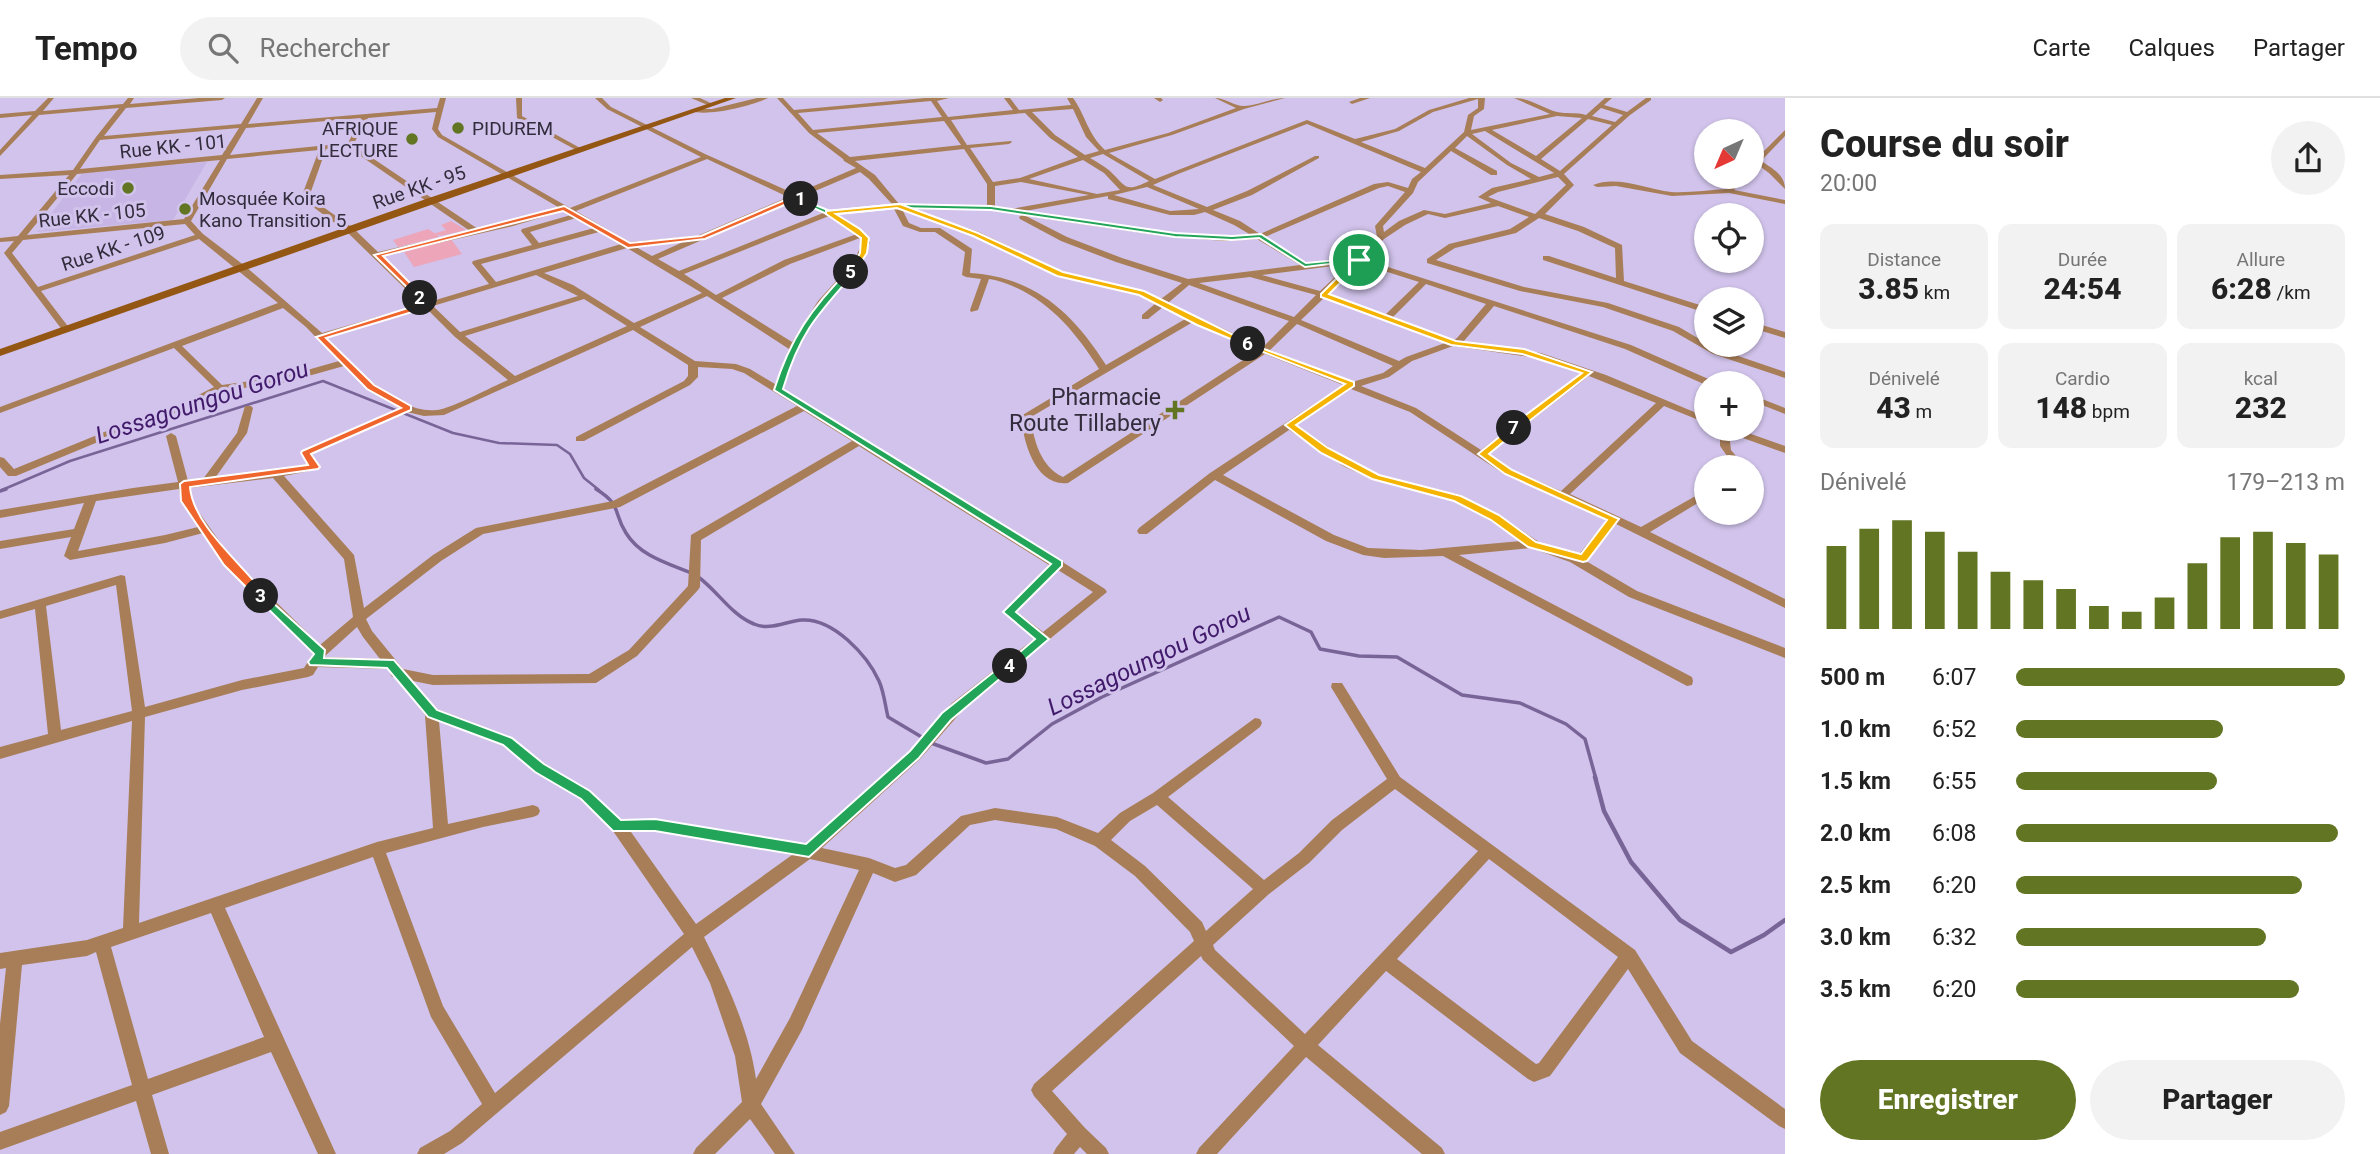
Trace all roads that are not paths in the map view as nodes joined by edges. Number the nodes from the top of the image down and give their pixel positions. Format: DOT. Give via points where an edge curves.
graph roads {
  1 [pos="51,98"];
  2 [pos="131,98"];
  3 [pos="222,98"];
  4 [pos="260,98"];
  5 [pos="443,98"];
  6 [pos="519,98"];
  7 [pos="598,98"];
  8 [pos="694,98"];
  9 [pos="732,98"];
  10 [pos="765,98"];
  11 [pos="780,98"];
  12 [pos="946,98"];
  13 [pos="1007,98"];
  14 [pos="1070,98"];
  15 [pos="1217,98"];
  16 [pos="1282,98"];
  17 [pos="1367,98"];
  18 [pos="1476,98"];
  19 [pos="1482,98"];
  20 [pos="1522,98"];
  21 [pos="1609,98"];
  22 [pos="933,99"];
  23 [pos="1266,99"];
  24 [pos="1649,99"];
  25 [pos="1352,102"];
  26 [pos="712,105"];
  27 [pos="125,106"];
  28 [pos="1077,106"];
  29 [pos="1599,106"];
  30 [pos="1242,108"];
  31 [pos="439,110"];
  32 [pos="694,111"];
  33 [pos="1027,111"];
  34 [pos="790,112"];
  35 [pos="1017,112"];
  36 [pos="37,113"];
  37 [pos="1557,114"];
  38 [pos="1628,114"];
  39 [pos="366,115"];
  40 [pos="0,116"];
  41 [pos="1586,116"];
  42 [pos="946,118"];
  43 [pos="1617,124"];
  44 [pos="244,125"];
  45 [pos="647,126"];
  46 [pos="1488,130"];
  47 [pos="811,131"];
  48 [pos="1785,132"];
  49 [pos="1467,133"];
  50 [pos="98,138"];
  51 [pos="1356,141"];
  52 [pos="1009,142"];
  53 [pos="350,145"];
  54 [pos="964,147"];
  55 [pos="1451,148"];
  56 [pos="323,149"];
  57 [pos="580,150"];
  58 [pos="1105,152"];
  59 [pos="0,154"];
  60 [pos="1764,154"];
  61 [pos="226,157"];
  62 [pos="707,157"];
  63 [pos="1317,157"];
  64 [pos="1082,158"];
  65 [pos="846,160"];
  66 [pos="1536,160"];
  67 [pos="1764,168"];
  68 [pos="860,169"];
  69 [pos="1426,171"];
  70 [pos="75,172"];
  71 [pos="1494,173"];
  72 [pos="1560,174"];
  73 [pos="506,175"];
  74 [pos="0,177"];
  75 [pos="1537,179"];
  76 [pos="1021,180"];
  77 [pos="1151,183"];
  78 [pos="991,184"];
  79 [pos="1597,185"];
  80 [pos="1785,187"];
  81 [pos="1128,191"];
  82 [pos="1410,191"];
  83 [pos="1728,191"];
  84 [pos="1100,195"];
  85 [pos="797,197"];
  86 [pos="429,201"];
  87 [pos="1785,202"];
  88 [pos="1496,204"];
  89 [pos="897,206"];
  90 [pos="991,208"];
  91 [pos="1208,209"];
  92 [pos="1011,211"];
  93 [pos="570,212"];
  94 [pos="829,213"];
  95 [pos="1538,216"];
  96 [pos="187,221"];
  97 [pos="600,229"];
  98 [pos="349,230"];
  99 [pos="475,231"];
  100 [pos="862,235"];
  101 [pos="200,236"];
  102 [pos="1261,236"];
  103 [pos="1381,237"];
  104 [pos="19,238"];
  105 [pos="703,238"];
  106 [pos="0,240"];
  107 [pos="537,246"];
  108 [pos="628,246"];
  109 [pos="377,255"];
  110 [pos="1546,258"];
  111 [pos="651,259"];
  112 [pos="1359,260"];
  113 [pos="1305,265"];
  114 [pos="242,268"];
  115 [pos="536,272"];
  116 [pos="678,274"];
  117 [pos="1249,274"];
  118 [pos="986,277"];
  119 [pos="1188,282"];
  120 [pos="1425,282"];
  121 [pos="1620,282"];
  122 [pos="494,285"];
  123 [pos="36,290"];
  124 [pos="712,295"];
  125 [pos="1324,295"];
  126 [pos="583,296"];
  127 [pos="1165,303"];
  128 [pos="1492,303"];
  129 [pos="285,304"];
  130 [pos="426,305"];
  131 [pos="1694,306"];
  132 [pos="974,310"];
  133 [pos="1145,317"];
  134 [pos="1387,318"];
  135 [pos="1192,319"];
  136 [pos="1297,321"];
  137 [pos="632,328"];
  138 [pos="66,329"];
  139 [pos="1764,329"];
  140 [pos="458,335"];
  141 [pos="1785,335"];
  142 [pos="320,337"];
  143 [pos="1454,343"];
  144 [pos="176,345"];
  145 [pos="793,347"];
  146 [pos="1265,350"];
  147 [pos="0,353"];
  148 [pos="346,362"];
  149 [pos="693,364"];
  150 [pos="1400,365"];
  151 [pos="1104,370"];
  152 [pos="1588,372"];
  153 [pos="1785,375"];
  154 [pos="1694,376"];
  155 [pos="514,380"];
  156 [pos="1351,384"];
  157 [pos="220,388"];
  158 [pos="778,390"];
  159 [pos="1663,402"];
  160 [pos="1764,403"];
  161 [pos="803,407"];
  162 [pos="248,408"];
  163 [pos="408,408"];
  164 [pos="0,410"];
  165 [pos="1785,411"];
  166 [pos="1694,415"];
  167 [pos="1289,425"];
  168 [pos="171,436"];
  169 [pos="580,439"];
  170 [pos="1760,441"];
  171 [pos="858,442"];
  172 [pos="1785,450"];
  173 [pos="1482,454"];
  174 [pos="0,460"];
  175 [pos="276,474"];
  176 [pos="1214,475"];
  177 [pos="207,481"];
  178 [pos="184,484"];
  179 [pos="1563,495"];
  180 [pos="91,499"];
  181 [pos="1694,500"];
  182 [pos="0,514"];
  183 [pos="1614,519"];
  184 [pos="205,529"];
  185 [pos="1143,531"];
  186 [pos="79,532"];
  187 [pos="1640,533"];
  188 [pos="1532,544"];
  189 [pos="0,545"];
  190 [pos="1443,551"];
  191 [pos="1058,564"];
  192 [pos="40,604"];
  193 [pos="1785,604"];
  194 [pos="0,615"];
  195 [pos="359,618"];
  196 [pos="1043,639"];
  197 [pos="1785,653"];
  198 [pos="317,658"];
  199 [pos="394,668"];
  200 [pos="1687,681"];
  201 [pos="1337,687"];
  202 [pos="139,713"];
  203 [pos="432,713"];
  204 [pos="1255,723"];
  205 [pos="55,737"];
  206 [pos="0,753"];
  207 [pos="1395,781"];
  208 [pos="1158,797"];
  209 [pos="533,811"];
  210 [pos="618,826"];
  211 [pos="440,833"];
  212 [pos="1100,841"];
  213 [pos="377,849"];
  214 [pos="1489,849"];
  215 [pos="809,851"];
  216 [pos="869,865"];
  217 [pos="1264,889"];
  218 [pos="216,906"];
  219 [pos="131,934"];
  220 [pos="694,936"];
  221 [pos="102,944"];
  222 [pos="1202,944"];
  223 [pos="1629,955"];
  224 [pos="8,960"];
  225 [pos="1386,961"];
  226 [pos="275,1042"];
  227 [pos="1307,1047"];
  228 [pos="140,1089"];
  229 [pos="751,1105"];
  230 [pos="0,1106"];
  231 [pos="493,1106"];
  232 [pos="1785,1120"];
  233 [pos="1079,1134"];
  234 [pos="0,1141"];
  235 [pos="160,1154"];
  236 [pos="327,1154"];
  237 [pos="425,1154"];
  238 [pos="702,1154"];
  239 [pos="786,1154"];
  240 [pos="1062,1154"];
  241 [pos="1100,1154"];
  242 [pos="1205,1154"];
  243 [pos="1436,1154"];
  1 -- 36 [label="street"];
  2 -- 27 [label="street"];
  3 -- 27 [label="street"];
  4 -- 44 [label="street"];
  5 -- 31 [label="street"];
  6 -- 57 [label="street" via="519,117"];
  7 -- 45 [label="street"];
  8 -- 26 [label="street"];
  9 -- 26 [label="street, Rue KK - 95"];
  10 -- 32 [label="street"];
  11 -- 34 [label="street"];
  12 -- 22 [label="street"];
  13 -- 35 [label="street"];
  14 -- 28 [label="street"];
  15 -- 30 [label="street"];
  16 -- 23 [label="street"];
  17 -- 25 [label="street"];
  18 -- 51 [label="street"];
  19 -- 49 [label="street"];
  20 -- 37 [label="street"];
  21 -- 29 [label="street"];
  22 -- 34 [label="street"];
  22 -- 42 [label="street"];
  23 -- 30 [label="street"];
  24 -- 38 [label="street"];
  26 -- 32 [label="street, Rue KK - 95"];
  27 -- 36 [label="street"];
  27 -- 50 [label="street"];
  28 -- 33 [label="street"];
  28 -- 58 [label="street" via="1091,139"];
  29 -- 38 [label="street"];
  29 -- 41 [label="street"];
  30 -- 58 [label="street"];
  31 -- 39 [label="street"];
  31 -- 73 [label="street" via="435,132"];
  32 -- 45 [label="street, Rue KK - 95"];
  33 -- 35 [label="street"];
  33 -- 64 [label="street" via="1039,128"];
  34 -- 47 [label="street"];
  35 -- 42 [label="street"];
  36 -- 40 [label="street"];
  36 -- 59 [label="street"];
  37 -- 41 [label="street"];
  37 -- 46 [label="street"];
  38 -- 43 [label="street"];
  39 -- 44 [label="street"];
  39 -- 53 [label="street"];
  41 -- 43 [label="street"];
  41 -- 66 [label="street"];
  42 -- 47 [label="street"];
  42 -- 54 [label="street"];
  43 -- 72 [label="street"];
  44 -- 50 [label="street"];
  44 -- 61 [label="street"];
  45 -- 57 [label="street, Rue KK - 95"];
  45 -- 62 [label="street"];
  46 -- 49 [label="street"];
  46 -- 66 [label="street"];
  47 -- 65 [label="street"];
  48 -- 60 [label="street"];
  49 -- 55 [label="street"];
  49 -- 75 [label="street"];
  50 -- 70 [label="street"];
  51 -- 69 [label="street"];
  51 -- 77 [label="street" via="1305,123"];
  52 -- 54 [label="street"];
  53 -- 56 [label="street, Rue KK - 101"];
  53 -- 86 [label="street"];
  54 -- 65 [label="street"];
  54 -- 78 [label="street"];
  55 -- 69 [label="street"];
  55 -- 71 [label="street"];
  56 -- 61 [label="street, Rue KK - 101"];
  56 -- 98 [label="street" via="305,198"];
  57 -- 73 [label="street, Rue KK - 95"];
  58 -- 64 [label="street"];
  58 -- 77 [label="street"];
  61 -- 70 [label="street, Rue KK - 101"];
  61 -- 96 [label="street"];
  62 -- 85 [label="street"];
  62 -- 93 [label="street"];
  63 -- 91 [label="street"];
  64 -- 76 [label="street"];
  64 -- 81 [label="street" via="1104,169 1113,183"];
  65 -- 68 [label="street"];
  66 -- 72 [label="street"];
  67 -- 80 [label="street"];
  68 -- 85 [label="street"];
  68 -- 89 [label="street"];
  69 -- 82 [label="street"];
  70 -- 74 [label="street, Rue KK - 101"];
  70 -- 104 [label="street"];
  72 -- 75 [label="street"];
  72 -- 95 [label="street" via="1570,185"];
  73 -- 86 [label="street, Rue KK - 95"];
  73 -- 93 [label="street"];
  75 -- 88 [label="street" via="1482,195"];
  76 -- 78 [label="street"];
  76 -- 84 [label="street"];
  77 -- 81 [label="street"];
  77 -- 91 [label="street"];
  78 -- 90 [label="street"];
  79 -- 83 [label="street" via="1672,194"];
  81 -- 84 [label="street"];
  82 -- 102 [label="street" via="1388,184 1377,186"];
  82 -- 103 [label="street" via="1379,226"];
  83 -- 87 [label="street"];
  84 -- 91 [label="street" via="1179,214"];
  84 -- 92 [label="street"];
  85 -- 94 [label="street"];
  85 -- 105 [label="street"];
  86 -- 98 [label="street, Rue KK - 95"];
  86 -- 99 [label="street"];
  88 -- 95 [label="street"];
  88 -- 103 [label="street" via="1445,216 1427,212"];
  89 -- 90 [label="street"];
  89 -- 94 [label="street"];
  89 -- 118 [label="street" via="906,224 937,230 969,251 966,275"];
  89 -- 127 [label="street" via="976,234 1060,274 1142,293"];
  90 -- 92 [label="street"];
  91 -- 102 [label="street"];
  92 -- 102 [label="street" via="1175,235"];
  92 -- 119 [label="street" via="1065,239"];
  93 -- 97 [label="street"];
  93 -- 99 [label="street"];
  93 -- 107 [label="street" via="525,231"];
  94 -- 100 [label="street"];
  94 -- 116 [label="street"];
  95 -- 121 [label="street" via="1619,247"];
  95 -- 153 [label="street" via="1510,232 1452,246 1430,261 1504,285 1605,305 1676,329 1716,352"];
  96 -- 101 [label="street"];
  96 -- 104 [label="street, Rue KK - 105"];
  97 -- 107 [label="street"];
  97 -- 108 [label="street"];
  98 -- 109 [label="street"];
  98 -- 114 [label="street, Rue KK - 95"];
  99 -- 109 [label="street"];
  100 -- 124 [label="street"];
  100 -- 145 [label="street" via="864,253 823,300"];
  101 -- 114 [label="street"];
  101 -- 123 [label="street, Rue KK - 109"];
  102 -- 113 [label="street"];
  103 -- 112 [label="street"];
  104 -- 106 [label="street, Rue KK - 105"];
  104 -- 123 [label="street" via="9,257"];
  105 -- 108 [label="street"];
  105 -- 111 [label="street"];
  107 -- 122 [label="street" via="476,263"];
  108 -- 111 [label="street"];
  108 -- 115 [label="street"];
  109 -- 130 [label="street"];
  110 -- 121 [label="street"];
  111 -- 116 [label="street"];
  112 -- 113 [label="street"];
  112 -- 120 [label="street"];
  112 -- 125 [label="street"];
  113 -- 117 [label="street"];
  114 -- 129 [label="street"];
  114 -- 138 [label="street, Rue KK - 95"];
  115 -- 122 [label="street"];
  115 -- 126 [label="street"];
  116 -- 124 [label="street"];
  117 -- 119 [label="street"];
  117 -- 125 [label="street"];
  118 -- 132 [label="street"];
  118 -- 151 [label="street" via="1003,279 1046,300 1081,332"];
  119 -- 127 [label="street"];
  119 -- 136 [label="street"];
  120 -- 128 [label="street"];
  120 -- 134 [label="street"];
  121 -- 131 [label="street"];
  122 -- 130 [label="street"];
  123 -- 138 [label="street"];
  124 -- 137 [label="street"];
  124 -- 145 [label="street"];
  125 -- 134 [label="street"];
  125 -- 136 [label="street"];
  126 -- 137 [label="street"];
  126 -- 140 [label="street"];
  127 -- 133 [label="street"];
  127 -- 135 [label="street"];
  128 -- 143 [label="street"];
  128 -- 154 [label="street" via="1628,347"];
  129 -- 142 [label="street"];
  129 -- 144 [label="street"];
  130 -- 140 [label="street"];
  130 -- 142 [label="street"];
  134 -- 143 [label="street"];
  135 -- 146 [label="street"];
  135 -- 151 [label="street"];
  136 -- 146 [label="street"];
  136 -- 150 [label="street"];
  137 -- 149 [label="street"];
  137 -- 155 [label="street"];
  138 -- 147 [label="street, Rue KK - 95"];
  139 -- 141 [label="street"];
  140 -- 155 [label="street"];
  142 -- 148 [label="street"];
  143 -- 150 [label="street"];
  143 -- 152 [label="street" via="1524,351"];
  144 -- 157 [label="street"];
  144 -- 164 [label="street"];
  145 -- 158 [label="street"];
  146 -- 151 [label="street" via="1060,481 1040,463 1026,427 1027,416"];
  146 -- 156 [label="street"];
  148 -- 157 [label="street" via="287,379"];
  148 -- 163 [label="street" via="370,387"];
  149 -- 158 [label="street" via="733,366"];
  149 -- 169 [label="street" via="693,377 687,383"];
  150 -- 156 [label="street" via="1386,375"];
  152 -- 159 [label="street"];
  152 -- 173 [label="street"];
  155 -- 163 [label="street" via="441,413"];
  156 -- 167 [label="street"];
  156 -- 173 [label="street" via="1413,410"];
  157 -- 174 [label="street" via="12,474"];
  158 -- 161 [label="street"];
  159 -- 166 [label="street"];
  159 -- 179 [label="street"];
  160 -- 165 [label="street"];
  161 -- 171 [label="street"];
  161 -- 195 [label="street" via="616,504 480,531"];
  162 -- 177 [label="street" via="242,433"];
  163 -- 175 [label="street" via="306,453 315,467"];
  167 -- 176 [label="street"];
  167 -- 188 [label="street" via="1347,464 1375,477 1457,498 1495,517"];
  168 -- 178 [label="street"];
  170 -- 172 [label="street"];
  171 -- 191 [label="street"];
  171 -- 199 [label="street" via="695,538 694,586 634,653 591,679 433,680"];
  173 -- 179 [label="street" via="1508,472"];
  175 -- 177 [label="street"];
  175 -- 195 [label="street" via="350,558"];
  176 -- 185 [label="street"];
  176 -- 190 [label="street" via="1349,547 1384,555"];
  177 -- 178 [label="street"];
  178 -- 180 [label="street"];
  178 -- 184 [label="street" via="186,501"];
  179 -- 183 [label="street"];
  180 -- 182 [label="street"];
  180 -- 186 [label="street"];
  181 -- 187 [label="street"];
  183 -- 187 [label="street"];
  183 -- 188 [label="street" via="1583,558"];
  184 -- 186 [label="street" via="70,556"];
  184 -- 198 [label="street" via="232,568"];
  186 -- 189 [label="street"];
  187 -- 193 [label="street"];
  188 -- 190 [label="street"];
  188 -- 197 [label="street" via="1574,559 1633,594"];
  190 -- 200 [label="street"];
  191 -- 196 [label="street" via="1009,612"];
  191 -- 196 [label="street" via="1101,592"];
  192 -- 194 [label="street"];
  192 -- 202 [label="street" via="121,579"];
  192 -- 205 [label="street"];
  195 -- 198 [label="street"];
  195 -- 199 [label="street"];
  196 -- 215 [label="street" via="952,712 915,755"];
  198 -- 199 [label="street"];
  198 -- 202 [label="street" via="308,672"];
  199 -- 203 [label="street"];
  201 -- 207 [label="street"];
  202 -- 205 [label="street"];
  202 -- 219 [label="street"];
  203 -- 210 [label="street" via="508,742 585,795"];
  203 -- 211 [label="street"];
  204 -- 208 [label="street"];
  205 -- 206 [label="street"];
  207 -- 214 [label="street"];
  207 -- 217 [label="street"];
  208 -- 212 [label="street" via="1125,817"];
  208 -- 217 [label="street"];
  209 -- 211 [label="street"];
  210 -- 215 [label="street" via="655,825"];
  210 -- 220 [label="street"];
  211 -- 213 [label="street"];
  212 -- 216 [label="street" via="1057,823 995,814 966,820 911,870 895,875"];
  212 -- 222 [label="street" via="1183,912 1196,927"];
  213 -- 218 [label="street"];
  213 -- 231 [label="street" via="437,1011"];
  214 -- 223 [label="street"];
  214 -- 225 [label="street"];
  215 -- 216 [label="street"];
  215 -- 220 [label="street"];
  216 -- 229 [label="street" via="796,1024"];
  217 -- 222 [label="street"];
  218 -- 219 [label="street"];
  218 -- 226 [label="street"];
  219 -- 221 [label="street"];
  220 -- 229 [label="street" via="717,980 744,1056"];
  220 -- 231 [label="street"];
  221 -- 224 [label="street"];
  221 -- 228 [label="street"];
  222 -- 227 [label="street" via="1209,956"];
  222 -- 233 [label="street" via="1040,1090"];
  223 -- 225 [label="street" via="1544,1070 1534,1073"];
  223 -- 232 [label="street" via="1686,1048"];
  224 -- 230 [label="street"];
  225 -- 227 [label="street"];
  226 -- 228 [label="street"];
  226 -- 236 [label="street"];
  227 -- 242 [label="street"];
  227 -- 243 [label="street"];
  228 -- 234 [label="street"];
  228 -- 235 [label="street"];
  229 -- 238 [label="street"];
  229 -- 239 [label="street"];
  231 -- 237 [label="street" via="456,1138"];
  233 -- 240 [label="street"];
  233 -- 241 [label="street"];
}
